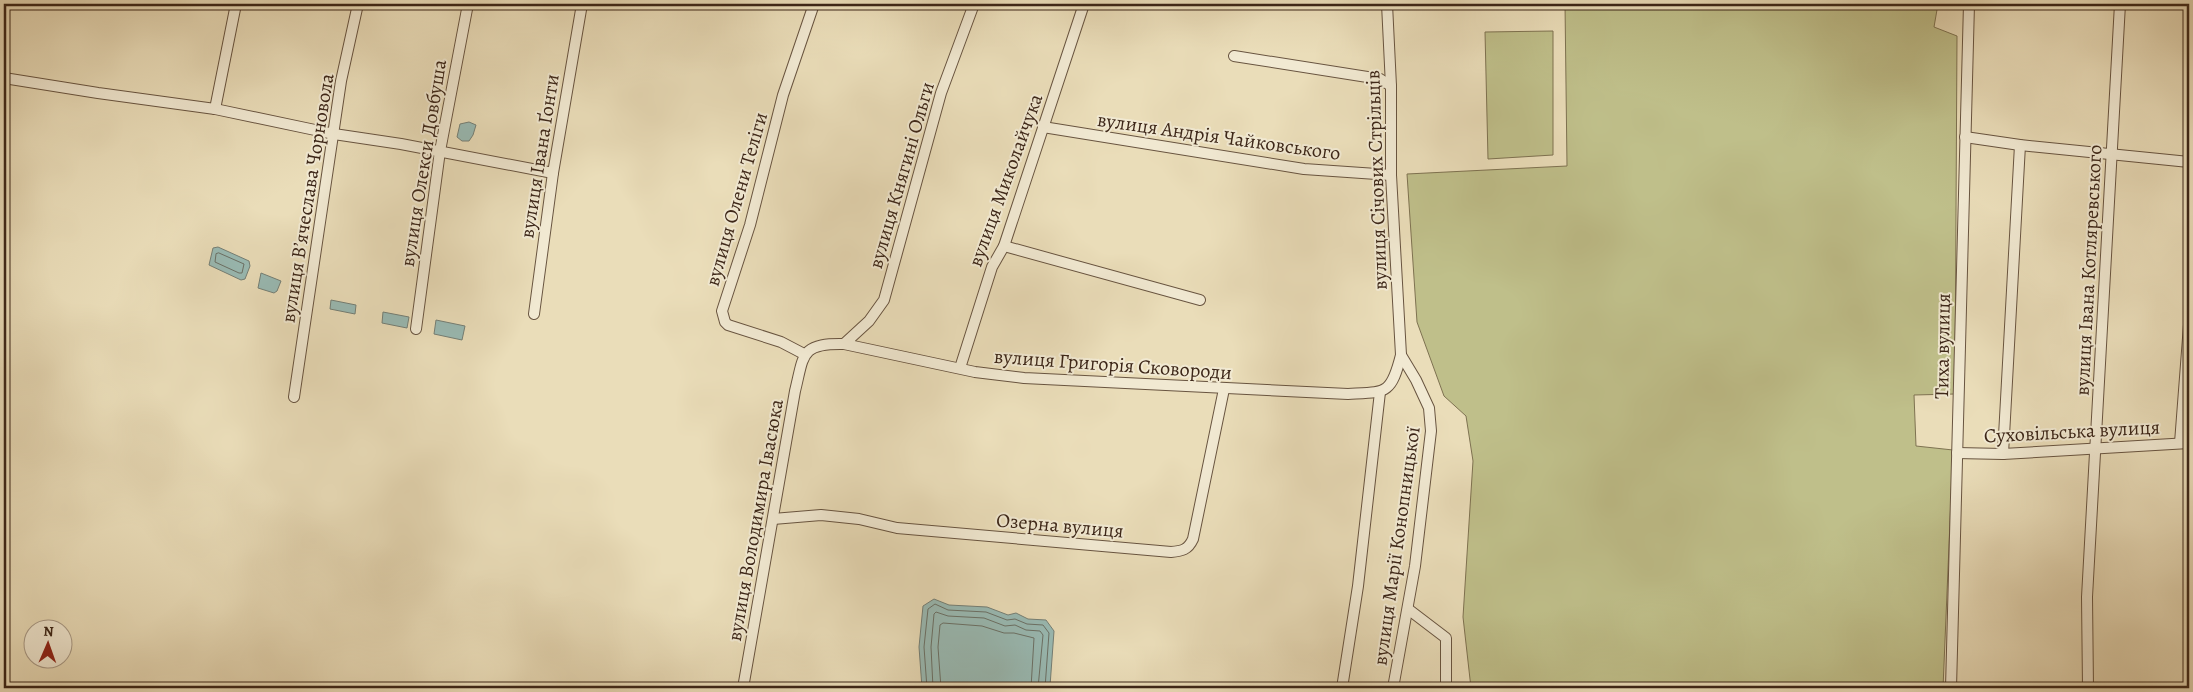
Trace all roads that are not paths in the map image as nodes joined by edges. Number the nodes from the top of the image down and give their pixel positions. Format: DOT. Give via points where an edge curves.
graph roads {
  1 [pos="236,4"];
  2 [pos="358,4"];
  3 [pos="468,4"];
  4 [pos="582,4"];
  5 [pos="814,4"];
  6 [pos="974,4"];
  7 [pos="1084,4"];
  8 [pos="1387,4"];
  9 [pos="1969,4"];
  10 [pos="2120,4"];
  11 [pos="1234,56"];
  12 [pos="4,78"];
  13 [pos="1391,86"];
  14 [pos="215,109"];
  15 [pos="1043,127"];
  16 [pos="334,134"];
  17 [pos="1965,137"];
  18 [pos="2020,146"];
  19 [pos="440,151"];
  20 [pos="2111,154"];
  21 [pos="2189,162"];
  22 [pos="553,173"];
  23 [pos="1392,175"];
  24 [pos="1004,246"];
  25 [pos="1200,300"];
  26 [pos="534,314"];
  27 [pos="2189,325"];
  28 [pos="416,329"];
  29 [pos="844,344"];
  30 [pos="1401,355"];
  31 [pos="804,356"];
  32 [pos="960,368"];
  33 [pos="1222,392"];
  34 [pos="1380,392"];
  35 [pos="294,397"];
  36 [pos="2184,443"];
  37 [pos="2095,449"];
  38 [pos="1957,454"];
  39 [pos="2003,454"];
  40 [pos="773,519"];
  41 [pos="1408,609"];
  42 [pos="743,688"];
  43 [pos="1342,688"];
  44 [pos="1393,688"];
  45 [pos="1446,688"];
  46 [pos="1951,688"];
  47 [pos="2088,688"];
  1 -- 14 [label="street"];
  2 -- 16 [label="street, вулиця Вʼячеслава Чорновола" via="341,81"];
  3 -- 19 [label="street, вулиця Олекси Довбуша"];
  4 -- 22 [label="street, вулиця Івана Ґонти"];
  5 -- 31 [label="street, вулиця Олени Теліги" via="783,95 750,225 722,311 728,325 795,347"];
  6 -- 29 [label="street, вулиця Княгині Ольги" via="941,93 884,300 869,321"];
  7 -- 15 [label="street, вулиця Миколайчука"];
  8 -- 13 [label="street, вулиця Січових Стрільців"];
  9 -- 17 [label="street, Тиха вулиця"];
  10 -- 20 [label="street, вулиця Івана Котляревського"];
  11 -- 13 [label="street" via="1380,79"];
  12 -- 14 [label="street"];
  13 -- 23 [label="street, вулиця Січових Стрільців"];
  14 -- 16 [label="street"];
  15 -- 23 [label="street, вулиця Андрія Чайковського" via="1304,169"];
  15 -- 24 [label="street, вулиця Миколайчука"];
  16 -- 19 [label="street"];
  16 -- 35 [label="street, вулиця Вʼячеслава Чорновола"];
  17 -- 18 [label="street"];
  17 -- 38 [label="street, Тиха вулиця"];
  18 -- 20 [label="street"];
  18 -- 39 [label="street"];
  19 -- 22 [label="street"];
  19 -- 28 [label="street, вулиця Олекси Довбуша"];
  20 -- 21 [label="street"];
  20 -- 37 [label="street, вулиця Івана Котляревського"];
  22 -- 26 [label="street, вулиця Івана Ґонти"];
  23 -- 30 [label="street, вулиця Січових Стрільців"];
  24 -- 25 [label="street"];
  24 -- 32 [label="street, вулиця Миколайчука" via="992,267"];
  27 -- 36 [label="street"];
  29 -- 31 [label="street, вулиця Григорія Сковороди" via="820,345"];
  29 -- 32 [label="street, вулиця Григорія Сковороди"];
  30 -- 34 [label="street" via="1394,379"];
  30 -- 41 [label="street, вулиця Марії Конопницької" via="1429,408 1431,432"];
  31 -- 40 [label="street, вулиця Володимира Івасюка"];
  32 -- 33 [label="street, вулиця Григорія Сковороди" via="1024,378"];
  33 -- 34 [label="street, вулиця Григорія Сковороди"];
  33 -- 40 [label="street, Озерна вулиця" via="1192,538 1182,552 897,528 821,515"];
  34 -- 43 [label="street" via="1358,586"];
  36 -- 37 [label="street, Суховільська вулиця"];
  37 -- 39 [label="street, Суховільська вулиця"];
  37 -- 47 [label="street, вулиця Івана Котляревського" via="2087,597"];
  38 -- 39 [label="street, Суховільська вулиця"];
  38 -- 46 [label="street, Тиха вулиця"];
  40 -- 42 [label="street, вулиця Володимира Івасюка"];
  41 -- 44 [label="street, вулиця Марії Конопницької"];
  41 -- 45 [label="street" via="1446,638"];
}
